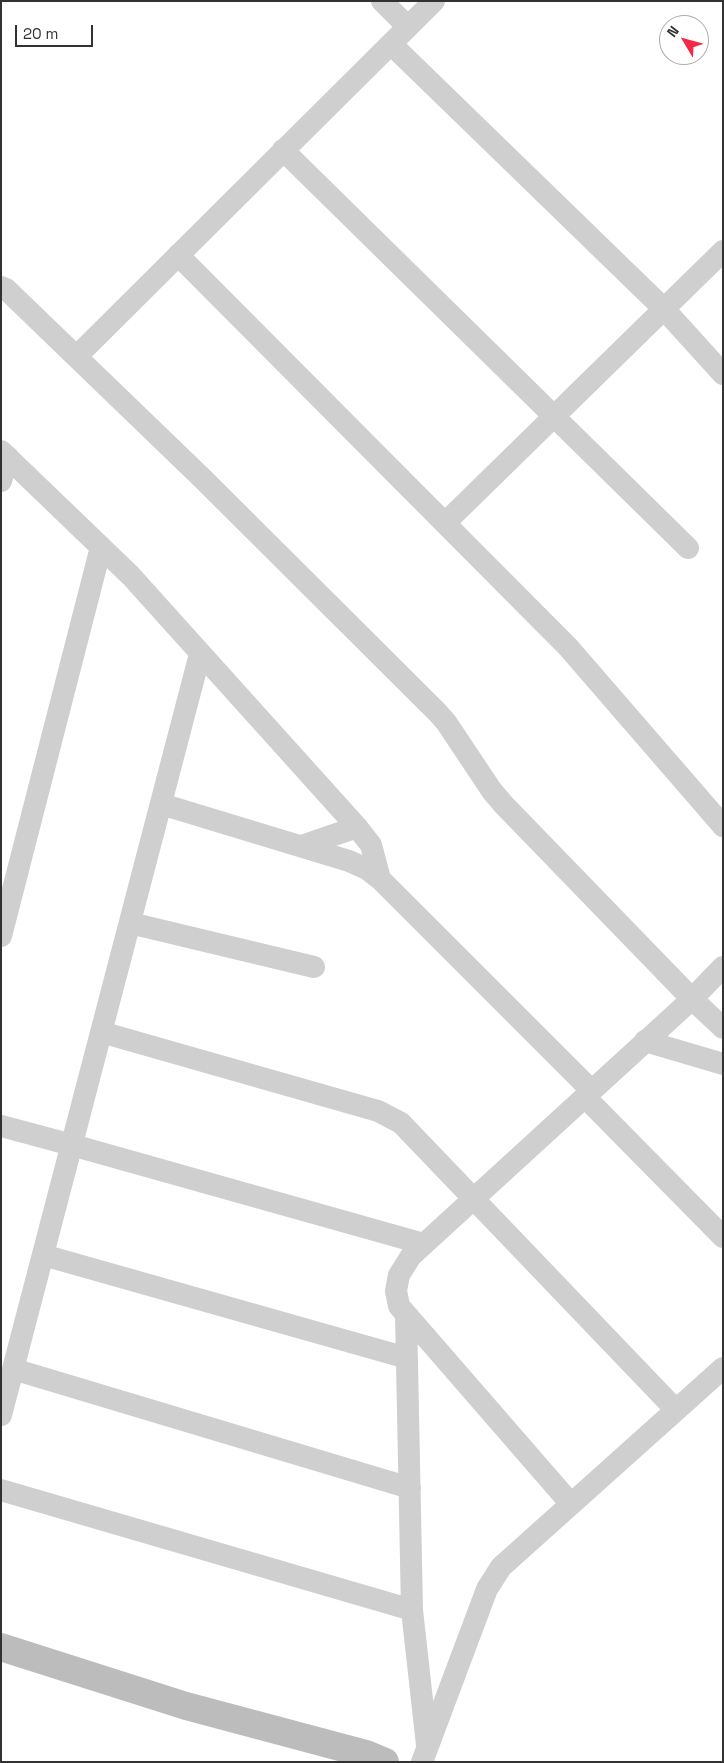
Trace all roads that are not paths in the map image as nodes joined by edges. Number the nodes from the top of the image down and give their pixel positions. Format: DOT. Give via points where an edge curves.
graph roads {
  1 [pos="382,1"];
  2 [pos="434,1"];
  3 [pos="408,27"];
  4 [pos="391,44"];
  5 [pos="283,150"];
  6 [pos="723,251"];
  7 [pos="178,256"];
  8 [pos="1,287"];
  9 [pos="664,309"];
  10 [pos="77,356"];
  11 [pos="723,374"];
  12 [pos="554,416"];
  13 [pos="4,454"];
  14 [pos="1,481"];
  15 [pos="445,523"];
  16 [pos="101,547"];
  17 [pos="688,548"];
  18 [pos="200,654"];
  19 [pos="161,804"];
  20 [pos="723,826"];
  21 [pos="357,827"];
  22 [pos="302,846"];
  23 [pos="380,879"];
  24 [pos="130,923"];
  25 [pos="1,936"];
  26 [pos="314,967"];
  27 [pos="723,967"];
  28 [pos="692,999"];
  29 [pos="723,1028"];
  30 [pos="102,1032"];
  31 [pos="645,1042"];
  32 [pos="723,1064"];
  33 [pos="588,1094"];
  34 [pos="1,1126"];
  35 [pos="72,1145"];
  36 [pos="473,1199"];
  37 [pos="723,1237"];
  38 [pos="424,1244"];
  39 [pos="43,1255"];
  40 [pos="406,1314"];
  41 [pos="407,1358"];
  42 [pos="723,1368"];
  43 [pos="13,1370"];
  44 [pos="676,1410"];
  45 [pos="1,1415"];
  46 [pos="410,1488"];
  47 [pos="1,1490"];
  48 [pos="571,1504"];
  49 [pos="412,1610"];
  50 [pos="1,1647"];
  51 [pos="425,1755"];
  52 [pos="385,1762"];
  1 -- 3 [label="street"];
  2 -- 3 [label="street"];
  3 -- 4 [label="street"];
  4 -- 5 [label="street"];
  4 -- 9 [label="street"];
  5 -- 7 [label="street"];
  5 -- 12 [label="street"];
  6 -- 9 [label="street"];
  7 -- 10 [label="street"];
  7 -- 15 [label="street"];
  8 -- 10 [label="street"];
  9 -- 11 [label="street"];
  9 -- 12 [label="street"];
  10 -- 28 [label="street" via="437,712 492,791"];
  12 -- 15 [label="street"];
  12 -- 17 [label="street"];
  13 -- 14 [label="street"];
  13 -- 16 [label="street"];
  15 -- 20 [label="street" via="568,647"];
  16 -- 18 [label="street" via="137,582"];
  16 -- 25 [label="street"];
  18 -- 19 [label="street"];
  18 -- 21 [label="street"];
  19 -- 22 [label="street"];
  19 -- 24 [label="street"];
  21 -- 22 [label="street"];
  21 -- 23 [label="street" via="371,845"];
  22 -- 23 [label="street" via="349,861"];
  23 -- 33 [label="street"];
  24 -- 26 [label="street"];
  24 -- 30 [label="street"];
  27 -- 28 [label="street"];
  28 -- 29 [label="street"];
  28 -- 31 [label="street"];
  30 -- 35 [label="street"];
  30 -- 36 [label="street" via="378,1111 401,1124"];
  31 -- 32 [label="street"];
  31 -- 33 [label="street"];
  33 -- 36 [label="street"];
  33 -- 37 [label="street"];
  34 -- 35 [label="street"];
  35 -- 38 [label="street"];
  35 -- 39 [label="street"];
  36 -- 38 [label="street"];
  36 -- 44 [label="street"];
  38 -- 40 [label="street" via="399,1274 396,1292 399,1306"];
  39 -- 41 [label="street"];
  39 -- 43 [label="street"];
  40 -- 41 [label="street"];
  40 -- 48 [label="street"];
  41 -- 46 [label="street"];
  42 -- 44 [label="street"];
  43 -- 45 [label="street"];
  43 -- 46 [label="street"];
  44 -- 48 [label="street"];
  46 -- 49 [label="street"];
  47 -- 49 [label="street"];
  48 -- 51 [label="street" via="494,1576"];
  49 -- 51 [label="street"];
  50 -- 52 [label="street" via="186,1706 366,1754"];
}
